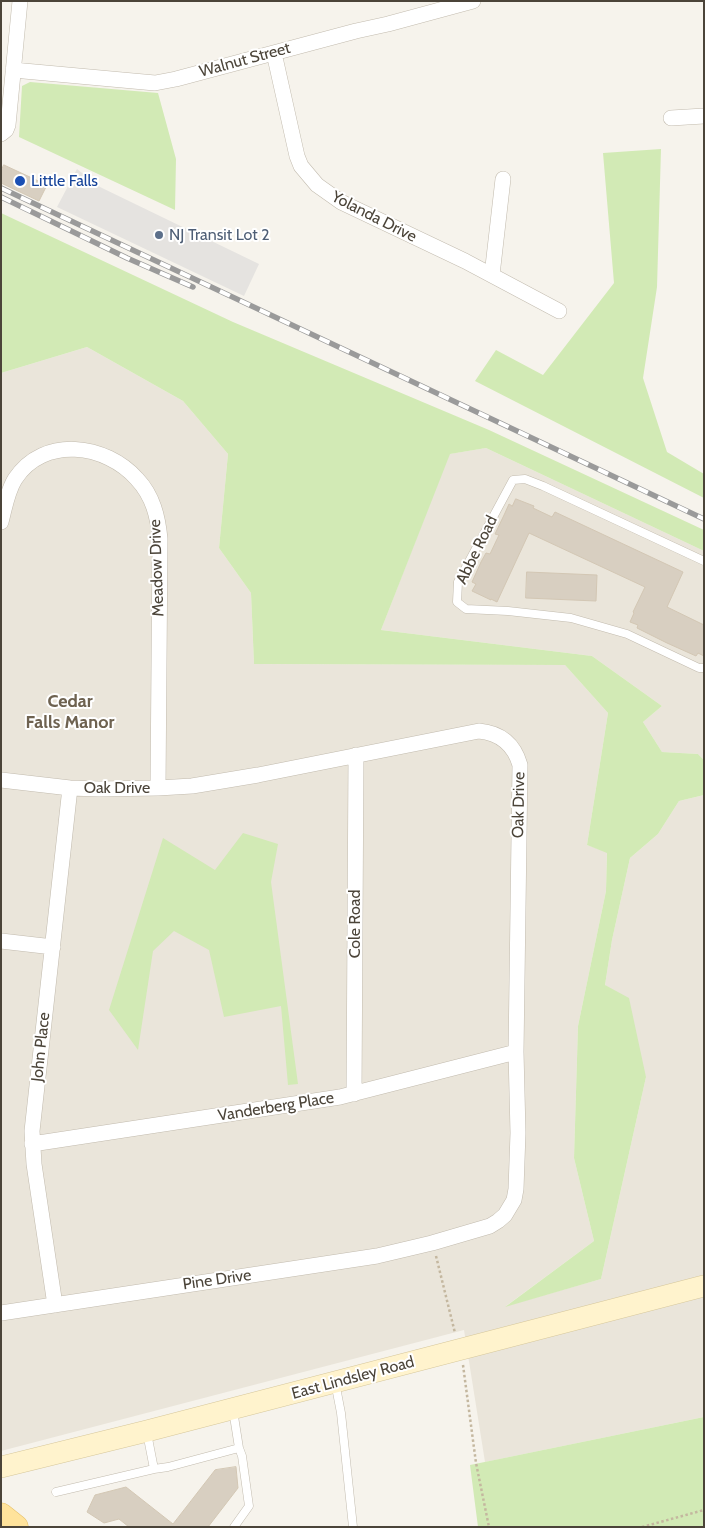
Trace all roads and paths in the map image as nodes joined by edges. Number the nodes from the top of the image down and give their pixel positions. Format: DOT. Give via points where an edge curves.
graph roads {
  1 [pos="20,1"];
  2 [pos="473,1"];
  3 [pos="274,53"];
  4 [pos="13,70"];
  5 [pos="704,116"];
  6 [pos="671,118"];
  7 [pos="1,134"];
  8 [pos="503,179"];
  9 [pos="492,275"];
  10 [pos="559,311"];
  11 [pos="1,522"];
  12 [pos="704,561"];
  13 [pos="704,668"];
  14 [pos="356,755"];
  15 [pos="1,780"];
  16 [pos="70,788"];
  17 [pos="158,788"];
  18 [pos="1,941"];
  19 [pos="53,947"];
  20 [pos="516,1052"];
  21 [pos="354,1094"];
  22 [pos="32,1144"];
  23 [pos="432,1243"];
  24 [pos="704,1286"];
  25 [pos="55,1305"];
  26 [pos="1,1313"];
  27 [pos="460,1350"];
  28 [pos="335,1382"];
  29 [pos="233,1409"];
  30 [pos="147,1431"];
  31 [pos="239,1448"];
  32 [pos="1,1467"];
  33 [pos="154,1469"];
  34 [pos="56,1492"];
  35 [pos="704,1510"];
  36 [pos="1,1515"];
  37 [pos="16,1527"];
  38 [pos="234,1527"];
  39 [pos="353,1527"];
  40 [pos="489,1527"];
  41 [pos="642,1527"];
  1 -- 4 [label="street"];
  2 -- 3 [label="street, Walnut Street"];
  3 -- 4 [label="street, Walnut Street" via="156,83"];
  3 -- 9 [label="street, Yolanda Drive" via="297,156 317,185 341,202"];
  4 -- 7 [label="street" via="8,124"];
  5 -- 6 [label="street"];
  8 -- 9 [label="street"];
  9 -- 10 [label="street, Yolanda Drive"];
  11 -- 17 [label="street, Meadow Drive" via="16,478 29,464 58,450 81,450 107,457 129,471 146,490 156,513 160,538"];
  12 -- 13 [label="lane, Abbe Road" via="543,486 525,479 513,480 458,582 457,602 466,610 571,618 626,634"];
  14 -- 17 [label="street, Oak Drive" via="225,781"];
  14 -- 20 [label="street, Oak Drive" via="478,731 495,734 514,750 520,765"];
  14 -- 21 [label="street, Cole Road"];
  15 -- 16 [label="street, Oak Drive"];
  16 -- 17 [label="street, Oak Drive"];
  16 -- 19 [label="street, John Place"];
  18 -- 19 [label="street"];
  19 -- 22 [label="street, John Place"];
  20 -- 21 [label="street, Vanderberg Place"];
  20 -- 23 [label="street, Oak Drive" via="518,1133 516,1189 512,1205 490,1226"];
  21 -- 22 [label="street, Vanderberg Place"];
  22 -- 25 [label="street, John Place"];
  23 -- 25 [label="street, Pine Drive" via="350,1261"];
  23 -- 27 [label="path"];
  24 -- 27 [label="main road, East Lindsley Road"];
  25 -- 26 [label="street, Pine Drive"];
  27 -- 28 [label="main road, East Lindsley Road"];
  27 -- 40 [label="path"];
  28 -- 29 [label="main road, East Lindsley Road"];
  28 -- 39 [label="lane"];
  29 -- 30 [label="main road, East Lindsley Road"];
  29 -- 31 [label="lane"];
  30 -- 32 [label="main road, East Lindsley Road"];
  30 -- 33 [label="lane"];
  31 -- 33 [label="lane"];
  31 -- 38 [label="lane" via="249,1506"];
  33 -- 34 [label="lane"];
  35 -- 41 [label="path"];
  36 -- 37 [label="main road"];
}
